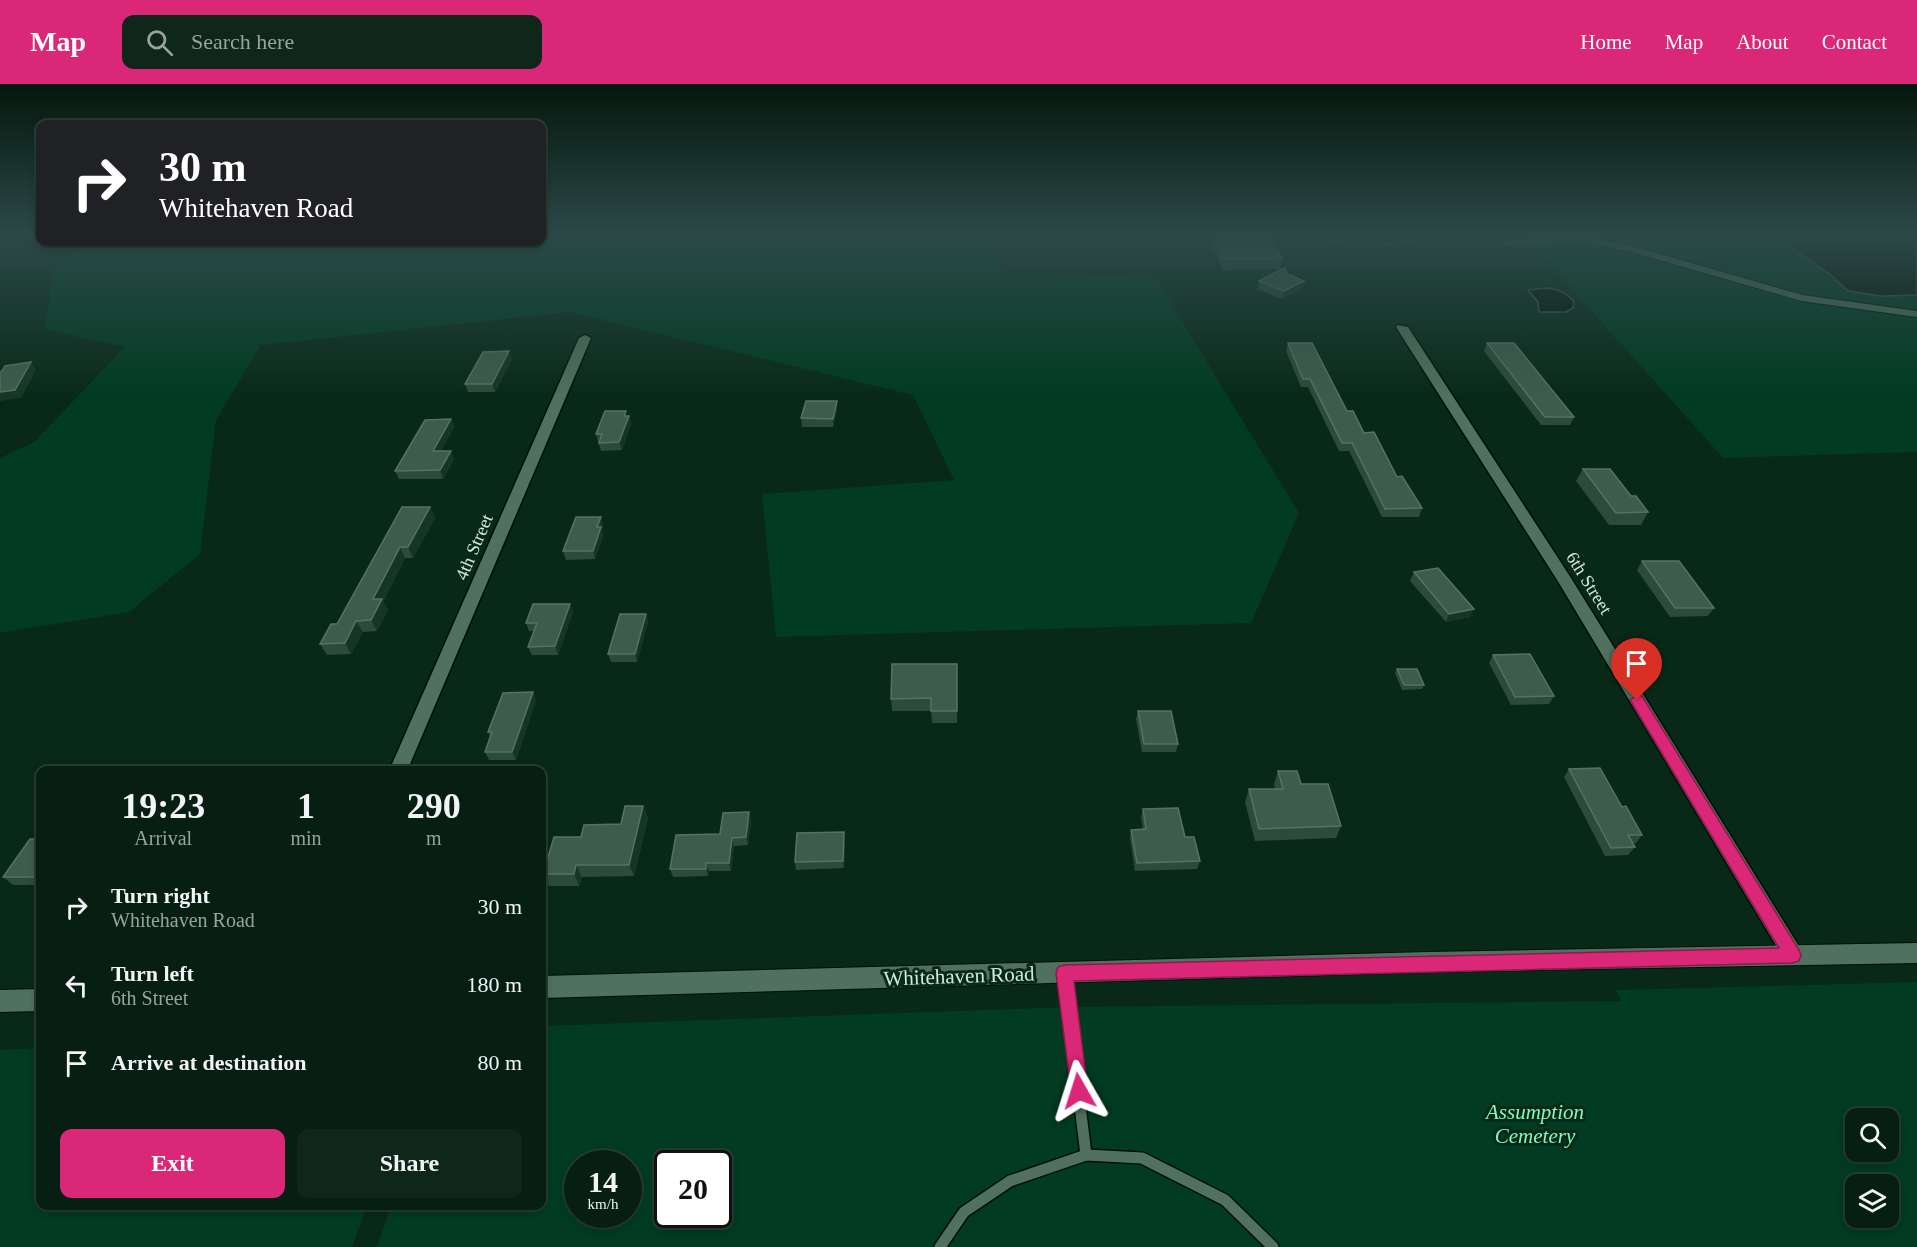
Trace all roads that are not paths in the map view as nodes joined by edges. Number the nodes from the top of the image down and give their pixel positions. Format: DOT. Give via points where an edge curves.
graph roads {
  1 [pos="1775,290"];
  2 [pos="1917,314"];
  3 [pos="1401,327"];
  4 [pos="585,338"];
  5 [pos="400,766"];
  6 [pos="1917,953"];
  7 [pos="1792,955"];
  8 [pos="1064,973"];
  9 [pos="546,987"];
  10 [pos="36,1000"];
  11 [pos="0,1001"];
  12 [pos="1086,1155"];
  13 [pos="940,1247"];
  14 [pos="1273,1247"];
  1 -- 2 [label="lane" via="1802,298"];
  3 -- 7 [label="street, 6th Street" via="1566,582"];
  4 -- 5 [label="street, 4th Street"];
  6 -- 7 [label="street, Whitehaven Road"];
  7 -- 8 [label="street, Whitehaven Road"];
  8 -- 9 [label="street, Whitehaven Road"];
  8 -- 12 [label="lane"];
  10 -- 11 [label="street"];
  12 -- 13 [label="lane" via="1010,1181 964,1212"];
  12 -- 14 [label="lane" via="1142,1158 1225,1200"];
}
